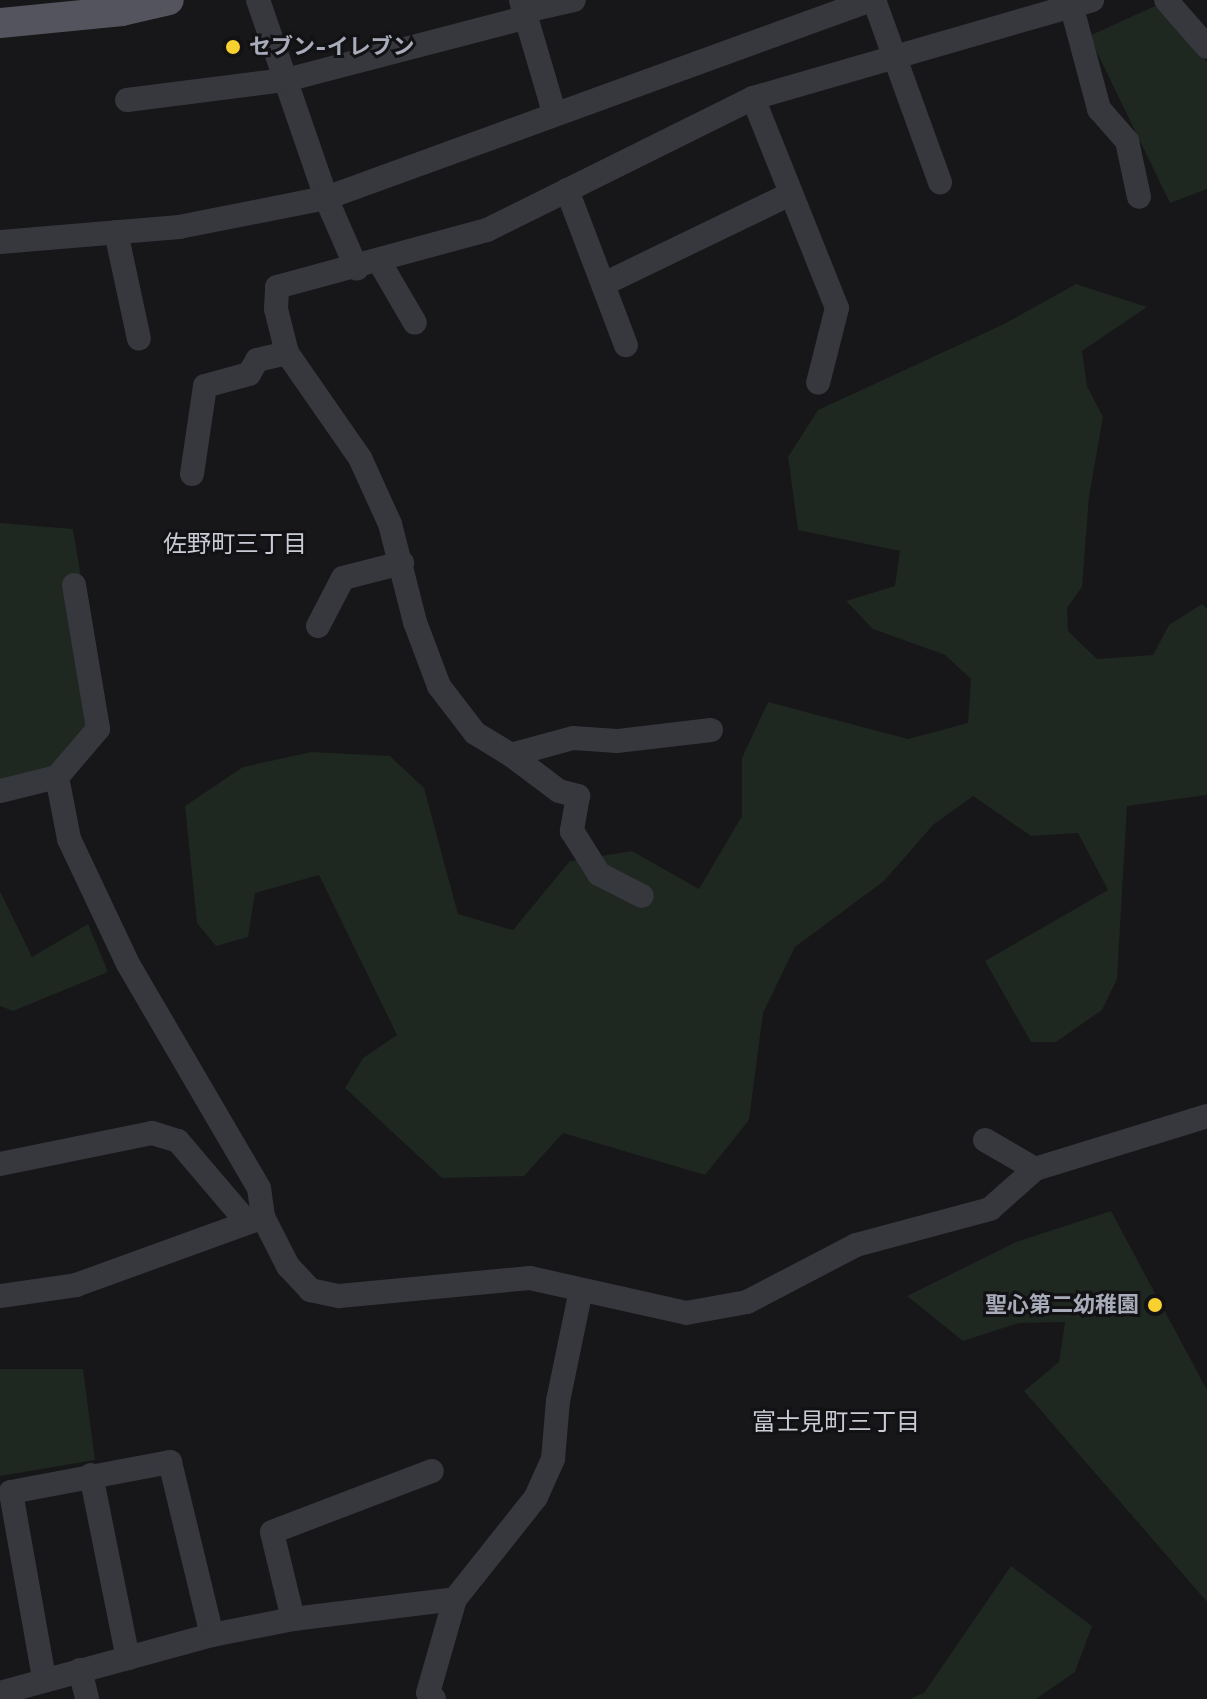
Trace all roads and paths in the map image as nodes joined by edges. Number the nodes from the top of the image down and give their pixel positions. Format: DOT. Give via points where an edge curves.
graph roads {
  1 [pos="169,0"];
  2 [pos="258,0"];
  3 [pos="574,0"];
  4 [pos="873,0"];
  5 [pos="1166,0"];
  6 [pos="1082,4"];
  7 [pos="524,9"];
  8 [pos="8,15"];
  9 [pos="1203,37"];
  10 [pos="895,58"];
  11 [pos="286,80"];
  12 [pos="753,98"];
  13 [pos="127,100"];
  14 [pos="554,112"];
  15 [pos="940,182"];
  16 [pos="567,190"];
  17 [pos="790,194"];
  18 [pos="1139,197"];
  19 [pos="326,198"];
  20 [pos="116,232"];
  21 [pos="0,242"];
  22 [pos="369,266"];
  23 [pos="606,283"];
  24 [pos="415,323"];
  25 [pos="139,339"];
  26 [pos="626,345"];
  27 [pos="287,353"];
  28 [pos="818,383"];
  29 [pos="192,474"];
  30 [pos="402,563"];
  31 [pos="74,585"];
  32 [pos="318,626"];
  33 [pos="711,730"];
  34 [pos="511,755"];
  35 [pos="57,777"];
  36 [pos="0,791"];
  37 [pos="642,896"];
  38 [pos="1207,1116"];
  39 [pos="985,1140"];
  40 [pos="0,1164"];
  41 [pos="1035,1169"];
  42 [pos="255,1220"];
  43 [pos="581,1290"];
  44 [pos="0,1296"];
  45 [pos="432,1471"];
  46 [pos="91,1475"];
  47 [pos="455,1599"];
  48 [pos="293,1619"];
  49 [pos="212,1635"];
  50 [pos="128,1658"];
  51 [pos="80,1670"];
  52 [pos="44,1678"];
  53 [pos="0,1693"];
  54 [pos="87,1699"];
  55 [pos="434,1699"];
  1 -- 8 [label="main road"];
  2 -- 11 [label="street"];
  3 -- 7 [label="street"];
  4 -- 10 [label="street"];
  4 -- 14 [label="street"];
  5 -- 9 [label="street"];
  6 -- 10 [label="street"];
  6 -- 18 [label="street" via="1099,109 1127,141"];
  7 -- 11 [label="street"];
  7 -- 14 [label="street"];
  10 -- 12 [label="street"];
  10 -- 15 [label="street"];
  11 -- 13 [label="street"];
  11 -- 19 [label="street"];
  12 -- 16 [label="street"];
  12 -- 17 [label="street"];
  14 -- 19 [label="street"];
  16 -- 22 [label="street" via="487,230"];
  16 -- 23 [label="street"];
  17 -- 23 [label="street"];
  17 -- 28 [label="street" via="837,308"];
  19 -- 20 [label="street" via="179,227"];
  19 -- 22 [label="street"];
  20 -- 21 [label="street"];
  20 -- 25 [label="street"];
  22 -- 24 [label="street"];
  22 -- 27 [label="street" via="277,287 276,309"];
  23 -- 26 [label="street"];
  27 -- 29 [label="street" via="257,360 249,374 205,386"];
  27 -- 30 [label="street" via="360,458"];
  30 -- 32 [label="street" via="343,578"];
  30 -- 34 [label="street" via="415,622 439,686 475,733"];
  31 -- 35 [label="street" via="98,729"];
  33 -- 34 [label="street" via="617,741 573,738"];
  34 -- 37 [label="street" via="559,791 578,796 572,831 599,874"];
  35 -- 36 [label="street"];
  35 -- 42 [label="street" via="69,839 128,964 259,1188"];
  38 -- 41 [label="street"];
  39 -- 41 [label="street"];
  40 -- 42 [label="street" via="152,1133 178,1141"];
  41 -- 43 [label="street" via="990,1209 856,1245 747,1302 686,1313"];
  42 -- 43 [label="street" via="310,1290 339,1296 530,1278"];
  42 -- 44 [label="street" via="76,1285"];
  43 -- 47 [label="street" via="558,1401 553,1459 536,1497"];
  45 -- 48 [label="street" via="272,1532"];
  46 -- 49 [label="street" via="170,1462"];
  46 -- 50 [label="street"];
  46 -- 52 [label="street" via="11,1492"];
  47 -- 48 [label="street"];
  47 -- 55 [label="street" via="428,1693"];
  48 -- 49 [label="street"];
  49 -- 50 [label="street"];
  50 -- 51 [label="street"];
  51 -- 52 [label="street"];
  51 -- 54 [label="street"];
  52 -- 53 [label="street"];
}
